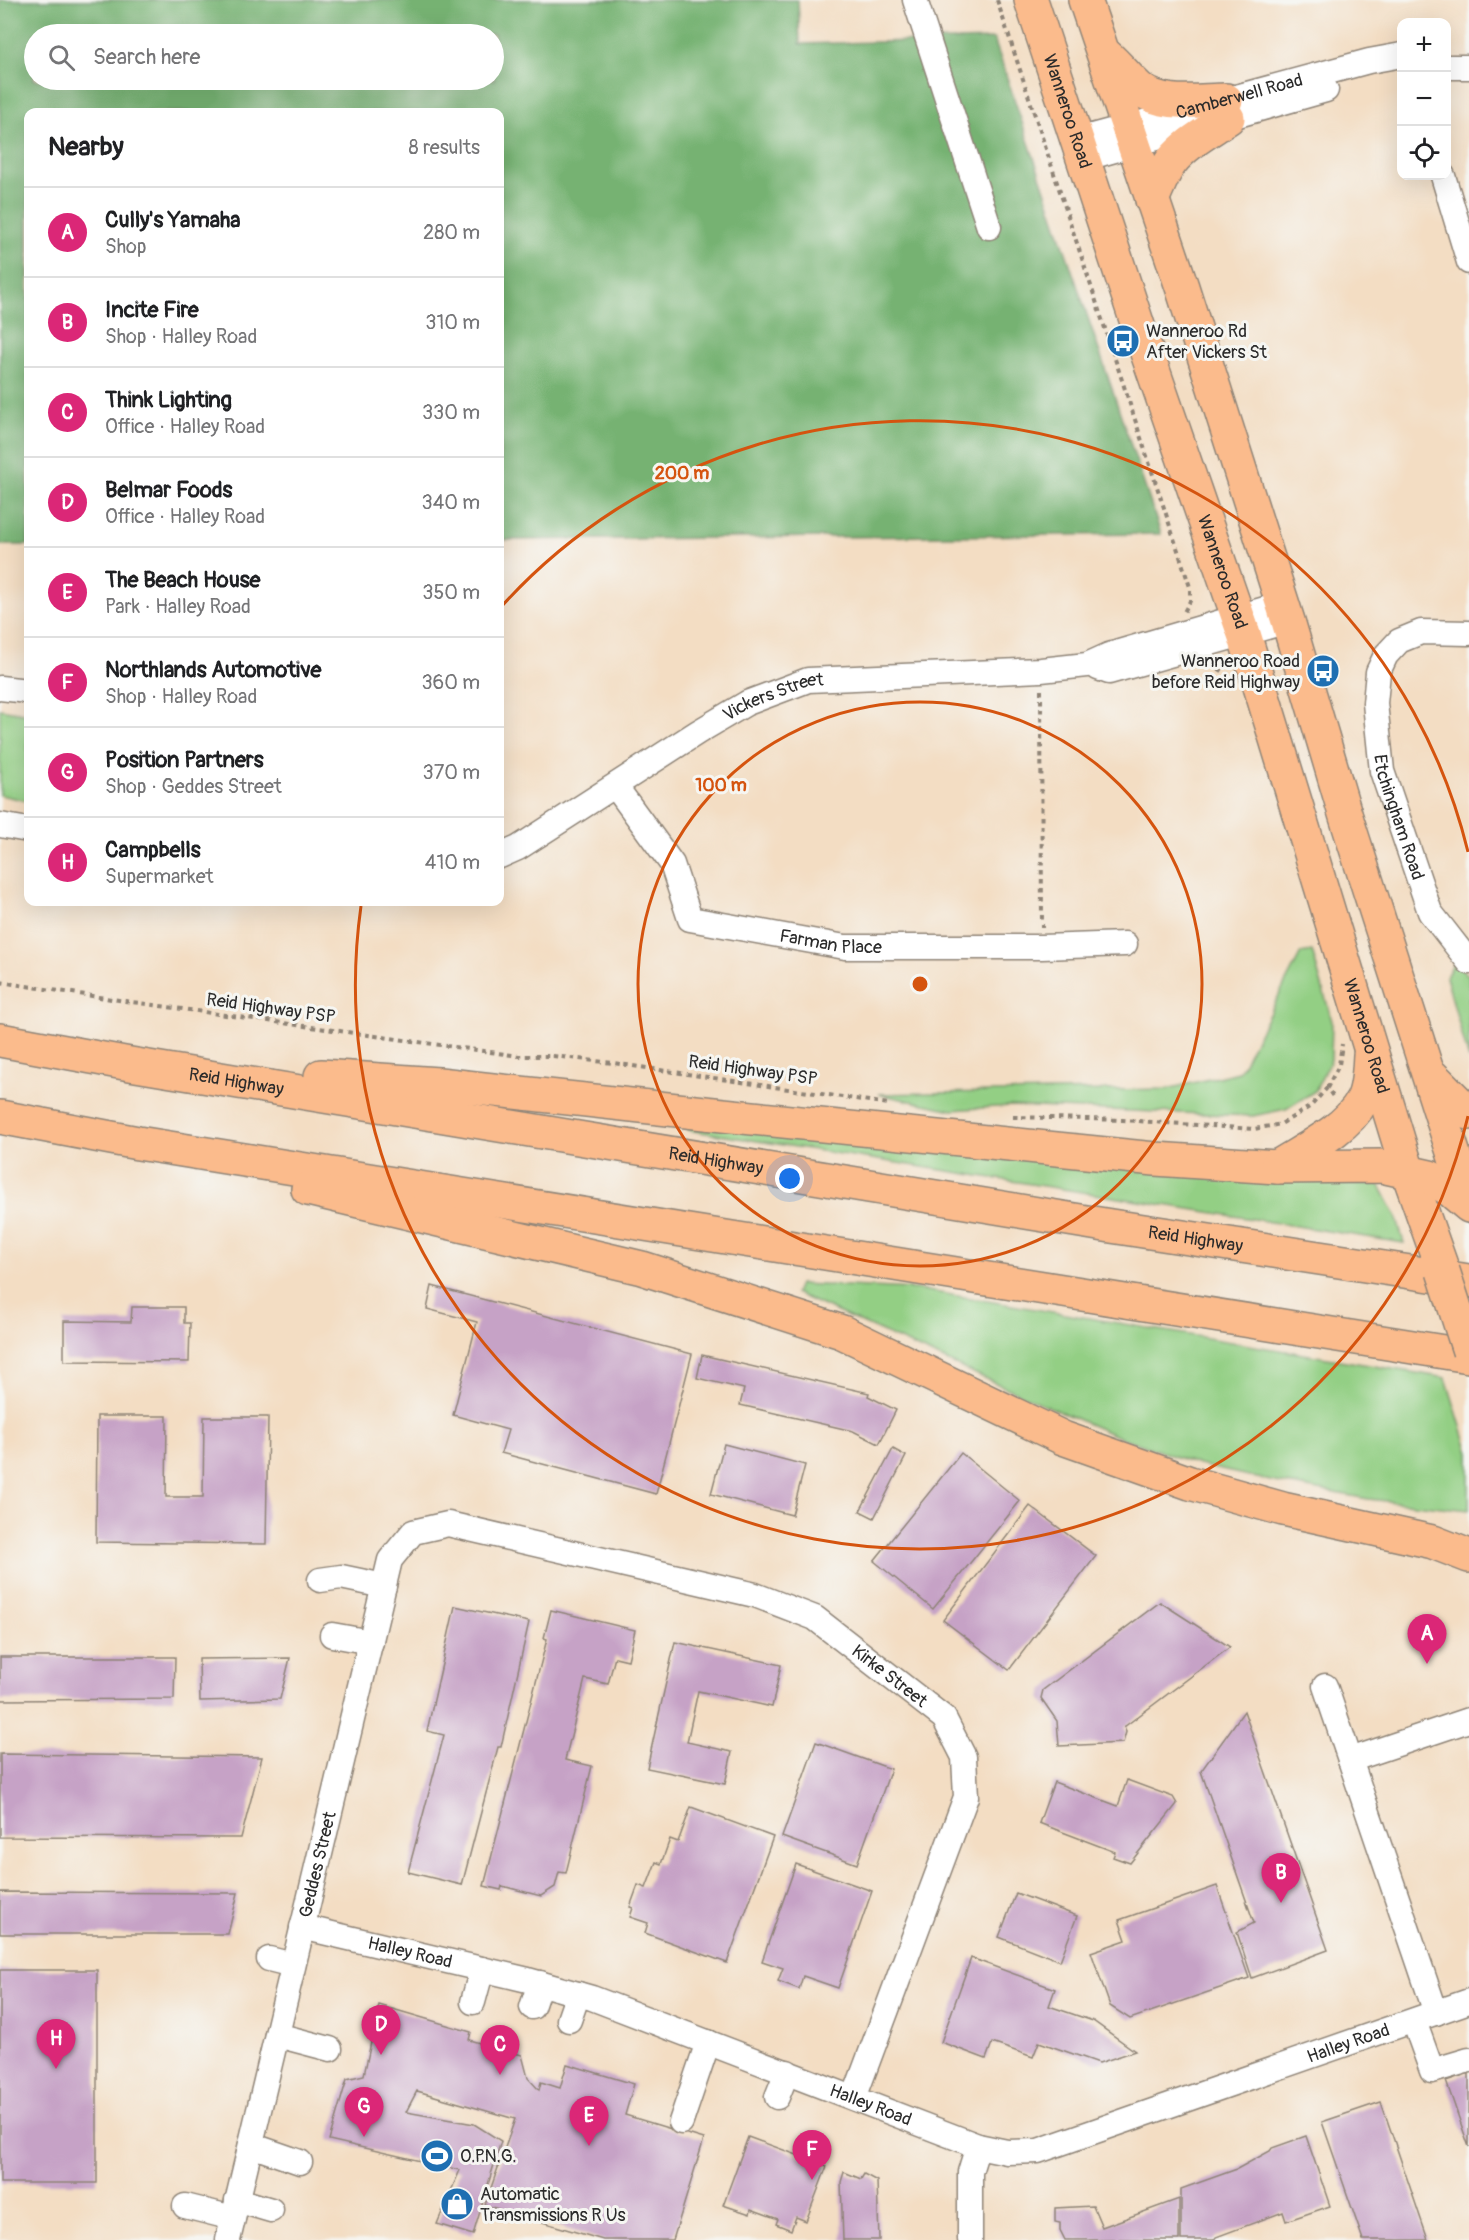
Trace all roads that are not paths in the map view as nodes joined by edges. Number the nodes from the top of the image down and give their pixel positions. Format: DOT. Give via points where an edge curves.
graph roads {
  1 [pos="915,0"];
  2 [pos="1031,0"];
  3 [pos="1085,0"];
  4 [pos="1451,51"];
  5 [pos="1469,51"];
  6 [pos="1104,53"];
  7 [pos="1397,56"];
  8 [pos="1451,67"];
  9 [pos="1469,67"];
  10 [pos="1397,72"];
  11 [pos="1227,109"];
  12 [pos="1130,136"];
  13 [pos="1080,149"];
  14 [pos="1444,180"];
  15 [pos="1152,200"];
  16 [pos="989,227"];
  17 [pos="1469,262"];
  18 [pos="1285,612"];
  19 [pos="1241,626"];
  20 [pos="1469,633"];
  21 [pos="0,688"];
  22 [pos="24,691"];
  23 [pos="616,787"];
  24 [pos="0,825"];
  25 [pos="24,829"];
  26 [pos="504,854"];
  27 [pos="1125,944"];
  28 [pos="1469,962"];
  29 [pos="0,1040"];
  30 [pos="1371,1050"];
  31 [pos="130,1064"];
  32 [pos="1426,1070"];
  33 [pos="1469,1113"];
  34 [pos="0,1117"];
  35 [pos="138,1143"];
  36 [pos="1277,1167"];
  37 [pos="1408,1172"];
  38 [pos="1464,1193"];
  39 [pos="1436,1236"];
  40 [pos="1456,1276"];
  41 [pos="1469,1354"];
  42 [pos="1283,1509"];
  43 [pos="448,1524"];
  44 [pos="1469,1532"];
  45 [pos="1469,1556"];
  46 [pos="332,1635"];
  47 [pos="370,1642"];
  48 [pos="1325,1686"];
  49 [pos="1469,1720"];
  50 [pos="1350,1760"];
  51 [pos="302,1928"];
  52 [pos="269,1959"];
  53 [pos="293,1965"];
  54 [pos="482,1969"];
  55 [pos="540,1983"];
  56 [pos="578,1994"];
  57 [pos="1469,2001"];
  58 [pos="473,2002"];
  59 [pos="532,2007"];
  60 [pos="1469,2007"];
  61 [pos="1425,2017"];
  62 [pos="569,2020"];
  63 [pos="277,2035"];
  64 [pos="708,2042"];
  65 [pos="330,2049"];
  66 [pos="1469,2060"];
  67 [pos="787,2072"];
  68 [pos="777,2097"];
  69 [pos="854,2098"];
  70 [pos="681,2122"];
  71 [pos="251,2145"];
  72 [pos="978,2146"];
  73 [pos="300,2162"];
  74 [pos="185,2206"];
  75 [pos="271,2210"];
  76 [pos="233,2219"];
  77 [pos="970,2240"];
  1 -- 16 [label="street"];
  2 -- 13 [label="highway, Wanneroo Road"];
  3 -- 6 [label="highway"];
  4 -- 5 [label="street"];
  6 -- 11 [label="highway" via="1151,96"];
  6 -- 12 [label="highway"];
  7 -- 11 [label="street, Camberwell Road" via="1369,61"];
  8 -- 9 [label="street"];
  10 -- 11 [label="street, Camberwell Road"];
  11 -- 12 [label="street, Camberwell Road"];
  11 -- 15 [label="highway" via="1175,158"];
  12 -- 13 [label="street, Camberwell Road"];
  12 -- 15 [label="highway"];
  13 -- 19 [label="highway, Wanneroo Road"];
  14 -- 17 [label="street"];
  15 -- 18 [label="highway"];
  18 -- 19 [label="street, Vickers Street"];
  18 -- 32 [label="highway"];
  19 -- 23 [label="street, Vickers Street" via="1109,672 1087,664 1041,670 808,680 747,703"];
  19 -- 30 [label="highway, Wanneroo Road"];
  20 -- 28 [label="street, Etchingham Road" via="1421,632 1399,640 1383,659 1375,684 1382,771 1430,912"];
  21 -- 22 [label="street"];
  23 -- 26 [label="street, Vickers Street"];
  23 -- 27 [label="street, Farman Place" via="672,864 690,919 845,947"];
  24 -- 25 [label="street"];
  29 -- 31 [label="highway, Reid Highway"];
  30 -- 36 [label="highway" via="1362,1101 1341,1125"];
  30 -- 37 [label="highway, Wanneroo Road"];
  31 -- 36 [label="highway" via="439,1084 1056,1149"];
  31 -- 40 [label="highway, Reid Highway" via="1112,1226"];
  32 -- 33 [label="highway"];
  32 -- 38 [label="highway"];
  34 -- 35 [label="highway"];
  35 -- 41 [label="highway"];
  35 -- 42 [label="highway" via="340,1198 653,1271 842,1332 1063,1438 1190,1483"];
  36 -- 37 [label="highway" via="1381,1166"];
  37 -- 38 [label="highway" via="1430,1177"];
  37 -- 39 [label="highway, Wanneroo Road"];
  38 -- 39 [label="highway" via="1445,1204"];
  39 -- 40 [label="highway, Wanneroo Road"];
  40 -- 41 [label="highway, Wanneroo Road, bridge"];
  42 -- 44 [label="highway"];
  42 -- 45 [label="highway" via="1433,1542"];
  43 -- 47 [label="street, Geddes Street" via="413,1532 390,1560"];
  43 -- 69 [label="street, Kirke Street" via="784,1605 815,1618 944,1718 964,1757 966,1797"];
  46 -- 47 [label="street"];
  47 -- 51 [label="street, Geddes Street"];
  48 -- 50 [label="street"];
  49 -- 50 [label="street"];
  50 -- 61 [label="street"];
  51 -- 53 [label="street, Geddes Street"];
  51 -- 54 [label="street, Halley Road"];
  52 -- 53 [label="street"];
  53 -- 63 [label="street, Geddes Street"];
  54 -- 55 [label="street, Halley Road"];
  54 -- 58 [label="street"];
  55 -- 56 [label="street, Halley Road"];
  55 -- 59 [label="street"];
  56 -- 62 [label="street"];
  56 -- 64 [label="street, Halley Road"];
  57 -- 61 [label="street, Halley Road"];
  60 -- 61 [label="street, Halley Road"];
  61 -- 66 [label="street" via="1432,2071"];
  61 -- 72 [label="street, Halley Road" via="1038,2151 1007,2152"];
  63 -- 65 [label="street"];
  63 -- 71 [label="street, Geddes Street"];
  64 -- 67 [label="street, Halley Road"];
  64 -- 70 [label="street"];
  67 -- 68 [label="street"];
  67 -- 69 [label="street, Halley Road"];
  69 -- 72 [label="street, Halley Road"];
  71 -- 73 [label="street"];
  71 -- 76 [label="street, Geddes Street"];
  72 -- 77 [label="street" via="970,2172"];
  74 -- 76 [label="street"];
  75 -- 76 [label="street"];
}
